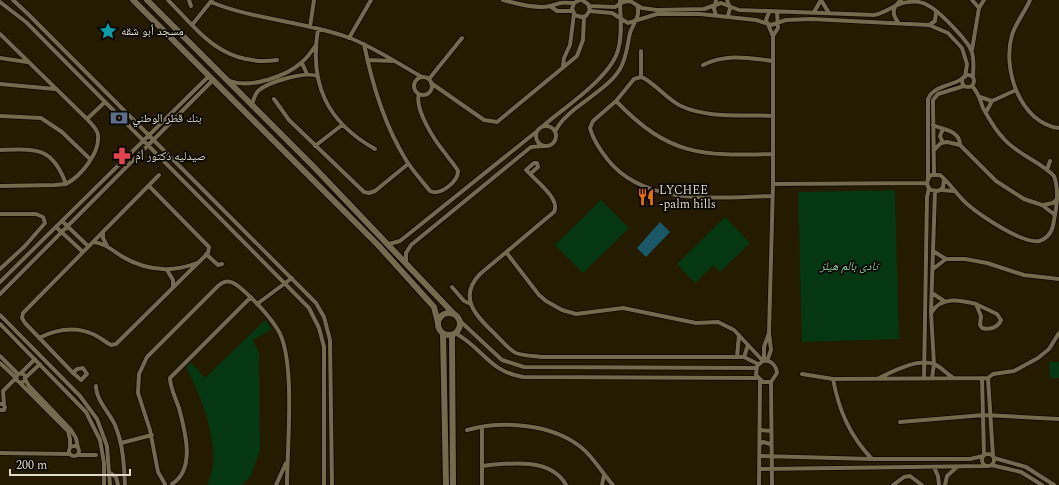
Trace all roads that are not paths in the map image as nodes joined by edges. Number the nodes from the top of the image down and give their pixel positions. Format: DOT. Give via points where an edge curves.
graph roads {
  1 [pos="13,0"];
  2 [pos="133,0"];
  3 [pos="147,0"];
  4 [pos="168,0"];
  5 [pos="189,0"];
  6 [pos="314,0"];
  7 [pos="371,0"];
  8 [pos="503,0"];
  9 [pos="583,0"];
  10 [pos="821,0"];
  11 [pos="901,0"];
  12 [pos="928,0"];
  13 [pos="972,0"];
  14 [pos="984,0"];
  15 [pos="1030,0"];
  16 [pos="211,1"];
  17 [pos="0,2"];
  18 [pos="221,2"];
  19 [pos="620,2"];
  20 [pos="635,2"];
  21 [pos="715,2"];
  22 [pos="728,2"];
  23 [pos="574,3"];
  24 [pos="191,6"];
  25 [pos="550,6"];
  26 [pos="589,6"];
  27 [pos="600,6"];
  28 [pos="894,7"];
  29 [pos="979,8"];
  30 [pos="936,10"];
  31 [pos="589,12"];
  32 [pos="600,12"];
  33 [pos="769,12"];
  34 [pos="777,12"];
  35 [pos="814,12"];
  36 [pos="573,13"];
  37 [pos="829,13"];
  38 [pos="716,15"];
  39 [pos="728,16"];
  40 [pos="584,17"];
  41 [pos="620,18"];
  42 [pos="637,20"];
  43 [pos="899,22"];
  44 [pos="766,23"];
  45 [pos="779,23"];
  46 [pos="192,24"];
  47 [pos="929,25"];
  48 [pos="310,27"];
  49 [pos="318,29"];
  50 [pos="0,34"];
  51 [pos="773,36"];
  52 [pos="349,38"];
  53 [pos="462,38"];
  54 [pos="364,44"];
  55 [pos="316,45"];
  56 [pos="641,51"];
  57 [pos="972,51"];
  58 [pos="0,58"];
  59 [pos="278,60"];
  60 [pos="367,60"];
  61 [pos="773,60"];
  62 [pos="28,62"];
  63 [pos="76,62"];
  64 [pos="395,62"];
  65 [pos="302,63"];
  66 [pos="703,65"];
  67 [pos="563,66"];
  68 [pos="71,68"];
  69 [pos="307,74"];
  70 [pos="318,76"];
  71 [pos="422,77"];
  72 [pos="641,77"];
  73 [pos="964,77"];
  74 [pos="211,78"];
  75 [pos="270,78"];
  76 [pos="973,78"];
  77 [pos="226,79"];
  78 [pos="264,80"];
  79 [pos="430,81"];
  80 [pos="253,83"];
  81 [pos="0,84"];
  82 [pos="272,84"];
  83 [pos="266,86"];
  84 [pos="964,86"];
  85 [pos="972,86"];
  86 [pos="55,89"];
  87 [pos="1016,90"];
  88 [pos="257,93"];
  89 [pos="419,94"];
  90 [pos="980,97"];
  91 [pos="274,99"];
  92 [pos="616,101"];
  93 [pos="992,101"];
  94 [pos="105,102"];
  95 [pos="252,106"];
  96 [pos="986,112"];
  97 [pos="0,116"];
  98 [pos="773,116"];
  99 [pos="87,119"];
  100 [pos="268,122"];
  101 [pos="342,124"];
  102 [pos="933,125"];
  103 [pos="543,126"];
  104 [pos="261,128"];
  105 [pos="1059,128"];
  106 [pos="943,129"];
  107 [pos="536,132"];
  108 [pos="555,132"];
  109 [pos="151,137"];
  110 [pos="144,142"];
  111 [pos="943,143"];
  112 [pos="960,145"];
  113 [pos="147,146"];
  114 [pos="316,146"];
  115 [pos="544,146"];
  116 [pos="375,149"];
  117 [pos="0,150"];
  118 [pos="934,150"];
  119 [pos="773,154"];
  120 [pos="90,159"];
  121 [pos="1050,160"];
  122 [pos="408,164"];
  123 [pos="1046,170"];
  124 [pos="530,174"];
  125 [pos="934,174"];
  126 [pos="159,175"];
  127 [pos="944,179"];
  128 [pos="927,182"];
  129 [pos="66,184"];
  130 [pos="773,184"];
  131 [pos="0,186"];
  132 [pos="148,186"];
  133 [pos="929,188"];
  134 [pos="464,190"];
  135 [pos="941,190"];
  136 [pos="935,191"];
  137 [pos="953,191"];
  138 [pos="773,196"];
  139 [pos="469,197"];
  140 [pos="1057,199"];
  141 [pos="1042,205"];
  142 [pos="0,214"];
  143 [pos="1055,215"];
  144 [pos="62,221"];
  145 [pos="68,226"];
  146 [pos="56,227"];
  147 [pos="62,232"];
  148 [pos="103,232"];
  149 [pos="405,238"];
  150 [pos="93,242"];
  151 [pos="389,244"];
  152 [pos="411,245"];
  153 [pos="88,246"];
  154 [pos="107,246"];
  155 [pos="933,251"];
  156 [pos="83,252"];
  157 [pos="506,252"];
  158 [pos="206,254"];
  159 [pos="946,259"];
  160 [pos="199,262"];
  161 [pos="222,264"];
  162 [pos="406,264"];
  163 [pos="0,269"];
  164 [pos="932,269"];
  165 [pos="167,270"];
  166 [pos="292,278"];
  167 [pos="1059,279"];
  168 [pos="0,282"];
  169 [pos="286,284"];
  170 [pos="452,287"];
  171 [pos="173,288"];
  172 [pos="932,292"];
  173 [pos="0,294"];
  174 [pos="251,298"];
  175 [pos="944,301"];
  176 [pos="257,304"];
  177 [pos="471,304"];
  178 [pos="976,304"];
  179 [pos="989,310"];
  180 [pos="931,312"];
  181 [pos="454,314"];
  182 [pos="0,315"];
  183 [pos="981,316"];
  184 [pos="459,320"];
  185 [pos="438,323"];
  186 [pos="0,324"];
  187 [pos="1059,333"];
  188 [pos="444,334"];
  189 [pos="454,334"];
  190 [pos="739,335"];
  191 [pos="39,338"];
  192 [pos="748,345"];
  193 [pos="0,356"];
  194 [pos="737,357"];
  195 [pos="744,357"];
  196 [pos="35,359"];
  197 [pos="763,362"];
  198 [pos="0,363"];
  199 [pos="925,363"];
  200 [pos="40,364"];
  201 [pos="934,364"];
  202 [pos="537,368"];
  203 [pos="755,368"];
  204 [pos="9,369"];
  205 [pos="73,374"];
  206 [pos="802,374"];
  207 [pos="18,377"];
  208 [pos="952,377"];
  209 [pos="536,378"];
  210 [pos="878,378"];
  211 [pos="924,378"];
  212 [pos="932,378"];
  213 [pos="982,378"];
  214 [pos="988,378"];
  215 [pos="25,379"];
  216 [pos="833,379"];
  217 [pos="758,380"];
  218 [pos="771,382"];
  219 [pos="96,386"];
  220 [pos="28,387"];
  221 [pos="80,396"];
  222 [pos="76,400"];
  223 [pos="2,404"];
  224 [pos="0,410"];
  225 [pos="984,415"];
  226 [pos="991,416"];
  227 [pos="1059,419"];
  228 [pos="900,422"];
  229 [pos="482,427"];
  230 [pos="69,430"];
  231 [pos="467,430"];
  232 [pos="760,430"];
  233 [pos="771,431"];
  234 [pos="152,435"];
  235 [pos="121,443"];
  236 [pos="760,444"];
  237 [pos="770,444"];
  238 [pos="70,448"];
  239 [pos="78,448"];
  240 [pos="0,453"];
  241 [pos="70,454"];
  242 [pos="77,455"];
  243 [pos="96,455"];
  244 [pos="760,456"];
  245 [pos="983,456"];
  246 [pos="771,457"];
  247 [pos="994,457"];
  248 [pos="287,459"];
  249 [pos="872,459"];
  250 [pos="988,465"];
  251 [pos="482,466"];
  252 [pos="934,467"];
  253 [pos="957,467"];
  254 [pos="760,469"];
  255 [pos="771,470"];
  256 [pos="110,473"];
  257 [pos="604,475"];
  258 [pos="104,485"];
  259 [pos="110,485"];
  260 [pos="118,485"];
  261 [pos="125,485"];
  262 [pos="165,485"];
  263 [pos="172,485"];
  264 [pos="276,485"];
  265 [pos="287,485"];
  266 [pos="324,485"];
  267 [pos="332,485"];
  268 [pos="446,485"];
  269 [pos="453,485"];
  270 [pos="482,485"];
  271 [pos="566,485"];
  272 [pos="602,485"];
  273 [pos="613,485"];
  274 [pos="759,485"];
  275 [pos="772,485"];
  276 [pos="893,485"];
  277 [pos="922,485"];
  278 [pos="939,485"];
  279 [pos="945,485"];
  280 [pos="1042,485"];
  281 [pos="1054,485"];
  1 -- 63 [label="street"];
  2 -- 74 [label="street"];
  3 -- 77 [label="street"];
  4 -- 46 [label="street"];
  5 -- 24 [label="street"];
  6 -- 48 [label="street"];
  7 -- 52 [label="street"];
  8 -- 25 [label="street"];
  9 -- 23 [label="street"];
  9 -- 26 [label="street"];
  10 -- 35 [label="street"];
  10 -- 37 [label="street"];
  11 -- 28 [label="street"];
  12 -- 30 [label="street"];
  13 -- 29 [label="street"];
  14 -- 29 [label="street"];
  15 -- 87 [label="street" via="1018,20 1010,44 1010,69"];
  16 -- 18 [label="street"];
  16 -- 46 [label="street"];
  17 -- 68 [label="street" via="26,22"];
  18 -- 48 [label="street" via="232,10"];
  19 -- 20 [label="street"];
  19 -- 27 [label="street" via="615,7"];
  19 -- 41 [label="street"];
  20 -- 21 [label="street" via="648,10 657,10 704,9"];
  20 -- 42 [label="street" via="639,12"];
  21 -- 22 [label="street"];
  21 -- 38 [label="street"];
  22 -- 33 [label="street" via="739,10"];
  22 -- 39 [label="street"];
  23 -- 25 [label="street" via="558,2"];
  23 -- 36 [label="street"];
  25 -- 36 [label="street" via="557,11"];
  26 -- 27 [label="street"];
  26 -- 31 [label="street"];
  27 -- 32 [label="street"];
  28 -- 30 [label="street" via="916,2"];
  28 -- 37 [label="street" via="874,15"];
  28 -- 43 [label="street" via="893,12"];
  29 -- 57 [label="street"];
  30 -- 47 [label="street" via="936,18"];
  30 -- 57 [label="street"];
  31 -- 32 [label="street"];
  31 -- 40 [label="street"];
  32 -- 41 [label="street" via="612,13"];
  33 -- 34 [label="street"];
  33 -- 44 [label="street"];
  34 -- 35 [label="street"];
  34 -- 45 [label="street"];
  35 -- 37 [label="street"];
  36 -- 40 [label="street"];
  36 -- 67 [label="street" via="570,45"];
  38 -- 39 [label="street"];
  38 -- 42 [label="street" via="657,14"];
  39 -- 44 [label="street"];
  40 -- 67 [label="street" via="581,48 574,59"];
  41 -- 42 [label="street" via="628,23"];
  41 -- 103 [label="street" via="619,48 611,66"];
  42 -- 108 [label="street" via="630,35 625,60 616,74 563,121"];
  43 -- 45 [label="street" via="791,19"];
  43 -- 47 [label="street"];
  44 -- 45 [label="street"];
  44 -- 51 [label="street"];
  45 -- 51 [label="street"];
  46 -- 59 [label="street" via="208,41 232,55 250,60"];
  47 -- 73 [label="street" via="948,33 962,48 967,64"];
  48 -- 49 [label="street"];
  49 -- 52 [label="street"];
  49 -- 55 [label="street"];
  50 -- 62 [label="street"];
  51 -- 61 [label="street"];
  52 -- 54 [label="street"];
  53 -- 79 [label="street"];
  54 -- 60 [label="street"];
  54 -- 64 [label="street"];
  55 -- 65 [label="street"];
  55 -- 70 [label="street"];
  56 -- 72 [label="street"];
  57 -- 76 [label="street"];
  58 -- 62 [label="street"];
  60 -- 64 [label="street"];
  60 -- 122 [label="street" via="384,115"];
  61 -- 66 [label="street" via="728,57"];
  61 -- 98 [label="street"];
  62 -- 86 [label="street"];
  63 -- 68 [label="street"];
  63 -- 109 [label="street"];
  64 -- 71 [label="street"];
  65 -- 69 [label="street"];
  65 -- 75 [label="street"];
  67 -- 79 [label="street" via="500,120 492,122 484,120"];
  68 -- 94 [label="street"];
  69 -- 70 [label="street"];
  69 -- 82 [label="street"];
  70 -- 101 [label="street" via="328,107"];
  71 -- 79 [label="street"];
  71 -- 89 [label="street" via="415,83"];
  72 -- 92 [label="street" via="634,79"];
  72 -- 98 [label="street" via="676,103 694,111"];
  73 -- 76 [label="street" via="969,75"];
  73 -- 84 [label="street"];
  73 -- 128 [label="street" via="952,85 937,88 928,100"];
  74 -- 104 [label="street"];
  74 -- 109 [label="street"];
  75 -- 78 [label="street"];
  75 -- 82 [label="street"];
  76 -- 85 [label="street"];
  77 -- 80 [label="street" via="239,84"];
  77 -- 95 [label="street"];
  78 -- 80 [label="street"];
  78 -- 83 [label="street"];
  79 -- 89 [label="street" via="431,90"];
  80 -- 88 [label="street"];
  81 -- 86 [label="street"];
  82 -- 83 [label="street"];
  83 -- 88 [label="street"];
  84 -- 85 [label="street"];
  84 -- 102 [label="street" via="935,97"];
  85 -- 90 [label="street"];
  86 -- 99 [label="street"];
  87 -- 93 [label="street"];
  87 -- 105 [label="street" via="1038,120"];
  88 -- 95 [label="street"];
  89 -- 122 [label="street" via="420,110 435,139 457,168 458,175 443,190 433,193"];
  90 -- 93 [label="street"];
  90 -- 96 [label="street"];
  91 -- 114 [label="street" via="289,120"];
  92 -- 119 [label="street" via="628,114 657,136 682,148 710,154"];
  92 -- 138 [label="street" via="593,121 590,130 612,166 636,183 651,189 682,195"];
  93 -- 96 [label="street"];
  94 -- 99 [label="street"];
  94 -- 110 [label="street"];
  95 -- 100 [label="street"];
  96 -- 123 [label="street" via="994,128 1013,149"];
  97 -- 120 [label="street" via="41,118 62,132"];
  98 -- 119 [label="street"];
  99 -- 120 [label="street" via="98,136 95,151"];
  100 -- 104 [label="street"];
  100 -- 151 [label="street"];
  101 -- 114 [label="street"];
  101 -- 116 [label="street"];
  102 -- 106 [label="street"];
  102 -- 118 [label="street"];
  103 -- 107 [label="street"];
  103 -- 108 [label="street" via="552,128"];
  104 -- 185 [label="street" via="389,257 434,307"];
  106 -- 111 [label="street" via="940,136"];
  106 -- 112 [label="street" via="956,135"];
  107 -- 115 [label="street" via="537,141"];
  107 -- 134 [label="street"];
  108 -- 115 [label="street" via="554,141"];
  109 -- 110 [label="street"];
  109 -- 113 [label="street"];
  109 -- 166 [label="street"];
  110 -- 113 [label="street"];
  110 -- 144 [label="street"];
  111 -- 112 [label="street" via="954,142"];
  111 -- 118 [label="street"];
  112 -- 141 [label="street" via="996,181 1024,199"];
  113 -- 145 [label="street"];
  113 -- 169 [label="street"];
  114 -- 122 [label="street" via="366,193 375,191"];
  115 -- 139 [label="street" via="526,151"];
  117 -- 129 [label="street" via="36,150 44,154 59,166"];
  118 -- 125 [label="street"];
  119 -- 130 [label="street"];
  120 -- 129 [label="street" via="74,179"];
  121 -- 123 [label="street"];
  123 -- 140 [label="street" via="1056,180"];
  124 -- 157 [label="street" via="554,198 556,209"];
  125 -- 127 [label="street"];
  125 -- 128 [label="street"];
  126 -- 132 [label="street"];
  127 -- 135 [label="street"];
  127 -- 137 [label="street"];
  128 -- 130 [label="street"];
  128 -- 133 [label="street"];
  129 -- 131 [label="street"];
  130 -- 138 [label="street"];
  132 -- 148 [label="street"];
  132 -- 158 [label="street" via="209,247"];
  133 -- 136 [label="street"];
  133 -- 199 [label="street"];
  134 -- 139 [label="street"];
  134 -- 149 [label="street"];
  135 -- 136 [label="street"];
  135 -- 137 [label="street"];
  136 -- 155 [label="street"];
  137 -- 143 [label="street" via="998,225 1033,241 1045,238 1049,234"];
  138 -- 197 [label="street" via="770,350"];
  139 -- 152 [label="street"];
  140 -- 141 [label="street" via="1053,203"];
  140 -- 143 [label="street"];
  141 -- 143 [label="street"];
  142 -- 163 [label="street" via="36,214 43,217 45,223"];
  144 -- 145 [label="street"];
  144 -- 146 [label="street"];
  145 -- 147 [label="street"];
  145 -- 153 [label="street"];
  146 -- 147 [label="street"];
  146 -- 168 [label="street"];
  147 -- 156 [label="street"];
  147 -- 173 [label="street"];
  148 -- 150 [label="street"];
  148 -- 154 [label="street"];
  149 -- 151 [label="street" via="395,244"];
  149 -- 152 [label="street"];
  150 -- 153 [label="street"];
  150 -- 154 [label="street"];
  151 -- 162 [label="street"];
  152 -- 162 [label="street" via="406,253"];
  153 -- 156 [label="street"];
  154 -- 165 [label="street" via="136,263"];
  155 -- 159 [label="street"];
  155 -- 164 [label="street"];
  156 -- 191 [label="street" via="23,313 23,321"];
  157 -- 177 [label="street" via="476,278 471,289"];
  157 -- 190 [label="street" via="539,295 562,310 576,314 624,308 696,322 718,322 729,326"];
  158 -- 160 [label="street"];
  158 -- 161 [label="street" via="218,265"];
  159 -- 164 [label="street"];
  159 -- 167 [label="street" via="965,259 1024,275"];
  160 -- 165 [label="street"];
  160 -- 171 [label="street"];
  162 -- 181 [label="street"];
  164 -- 172 [label="street"];
  165 -- 171 [label="street" via="173,280"];
  166 -- 169 [label="street"];
  166 -- 267 [label="street" via="316,303 329,332"];
  169 -- 176 [label="street"];
  169 -- 266 [label="street" via="313,314 323,341"];
  170 -- 177 [label="street" via="464,301"];
  171 -- 191 [label="street" via="116,344 111,345 95,335 74,329 53,332"];
  172 -- 175 [label="street"];
  172 -- 180 [label="street"];
  174 -- 176 [label="street"];
  174 -- 234 [label="street" via="233,282 223,282 148,357 141,370 138,389"];
  174 -- 263 [label="street" via="170,378 181,420 186,458 183,474"];
  175 -- 178 [label="street" via="966,301"];
  175 -- 180 [label="street"];
  176 -- 248 [label="street" via="278,330 287,356"];
  177 -- 194 [label="street" via="479,318 509,348 523,355"];
  178 -- 179 [label="street"];
  178 -- 183 [label="street"];
  179 -- 183 [label="street"];
  179 -- 183 [label="street" via="1000,318 996,326 990,329 982,328"];
  180 -- 201 [label="street"];
  181 -- 184 [label="street"];
  181 -- 185 [label="street" via="442,315"];
  182 -- 221 [label="street"];
  184 -- 189 [label="street" via="460,326"];
  184 -- 202 [label="street" via="502,360 512,365"];
  185 -- 188 [label="street"];
  186 -- 196 [label="street"];
  187 -- 214 [label="street" via="1049,349 1038,358 1014,371 993,374"];
  188 -- 189 [label="street"];
  188 -- 268 [label="street"];
  189 -- 209 [label="street" via="467,341 500,370 515,376"];
  189 -- 269 [label="street"];
  190 -- 192 [label="street"];
  190 -- 194 [label="street"];
  191 -- 205 [label="street"];
  192 -- 195 [label="street"];
  192 -- 197 [label="street"];
  193 -- 204 [label="street"];
  194 -- 195 [label="street"];
  195 -- 197 [label="street"];
  196 -- 200 [label="street"];
  196 -- 207 [label="street"];
  197 -- 203 [label="street"];
  197 -- 218 [label="street" via="773,363 776,369 776,376"];
  198 -- 204 [label="street"];
  199 -- 201 [label="street"];
  199 -- 210 [label="street" via="911,364"];
  199 -- 211 [label="street"];
  200 -- 215 [label="street"];
  200 -- 222 [label="street"];
  201 -- 208 [label="street"];
  201 -- 212 [label="street"];
  202 -- 203 [label="street"];
  202 -- 209 [label="street"];
  203 -- 217 [label="street"];
  204 -- 207 [label="street"];
  206 -- 216 [label="street"];
  207 -- 215 [label="street"];
  207 -- 215 [label="street"];
  207 -- 220 [label="street"];
  207 -- 223 [label="street" via="3,390"];
  208 -- 212 [label="street"];
  208 -- 213 [label="street"];
  209 -- 217 [label="street"];
  210 -- 211 [label="street"];
  210 -- 216 [label="street"];
  211 -- 212 [label="street"];
  213 -- 214 [label="street"];
  213 -- 225 [label="street"];
  214 -- 226 [label="street"];
  215 -- 220 [label="street"];
  216 -- 249 [label="street" via="850,432"];
  217 -- 218 [label="street"];
  217 -- 232 [label="street"];
  218 -- 233 [label="street"];
  219 -- 235 [label="street"];
  220 -- 230 [label="street"];
  221 -- 222 [label="street"];
  221 -- 256 [label="street" via="103,431"];
  222 -- 258 [label="street" via="91,419 100,440"];
  223 -- 224 [label="street" via="5,409"];
  225 -- 226 [label="street"];
  225 -- 228 [label="street"];
  225 -- 245 [label="street"];
  226 -- 227 [label="street"];
  226 -- 247 [label="street"];
  229 -- 231 [label="street"];
  229 -- 251 [label="street"];
  229 -- 257 [label="street" via="524,426 557,433 580,447"];
  230 -- 238 [label="street"];
  230 -- 239 [label="street" via="76,438"];
  232 -- 233 [label="street"];
  232 -- 236 [label="street"];
  233 -- 237 [label="street"];
  234 -- 235 [label="street"];
  234 -- 262 [label="street" via="158,472"];
  235 -- 261 [label="street"];
  236 -- 237 [label="street"];
  236 -- 244 [label="street"];
  237 -- 246 [label="street"];
  238 -- 239 [label="street"];
  238 -- 241 [label="street"];
  239 -- 242 [label="street"];
  240 -- 241 [label="street"];
  241 -- 242 [label="street"];
  242 -- 243 [label="street"];
  244 -- 246 [label="street"];
  244 -- 254 [label="street"];
  245 -- 247 [label="street" via="989,453"];
  245 -- 249 [label="street" via="970,459"];
  245 -- 250 [label="street" via="982,462"];
  246 -- 249 [label="street"];
  246 -- 255 [label="street"];
  247 -- 250 [label="street"];
  247 -- 281 [label="street" via="1026,467"];
  248 -- 264 [label="street"];
  248 -- 265 [label="street"];
  250 -- 253 [label="street"];
  250 -- 280 [label="street" via="1021,472"];
  251 -- 270 [label="street"];
  251 -- 271 [label="street" via="543,466 557,473"];
  252 -- 253 [label="street"];
  252 -- 255 [label="street"];
  252 -- 278 [label="street"];
  253 -- 279 [label="street" via="947,476"];
  254 -- 255 [label="street"];
  254 -- 274 [label="street"];
  255 -- 275 [label="street"];
  256 -- 259 [label="street"];
  256 -- 260 [label="street" via="116,477"];
  257 -- 272 [label="street"];
  257 -- 273 [label="street"];
  262 -- 263 [label="street"];
  276 -- 277 [label="street" via="910,476"];
}
